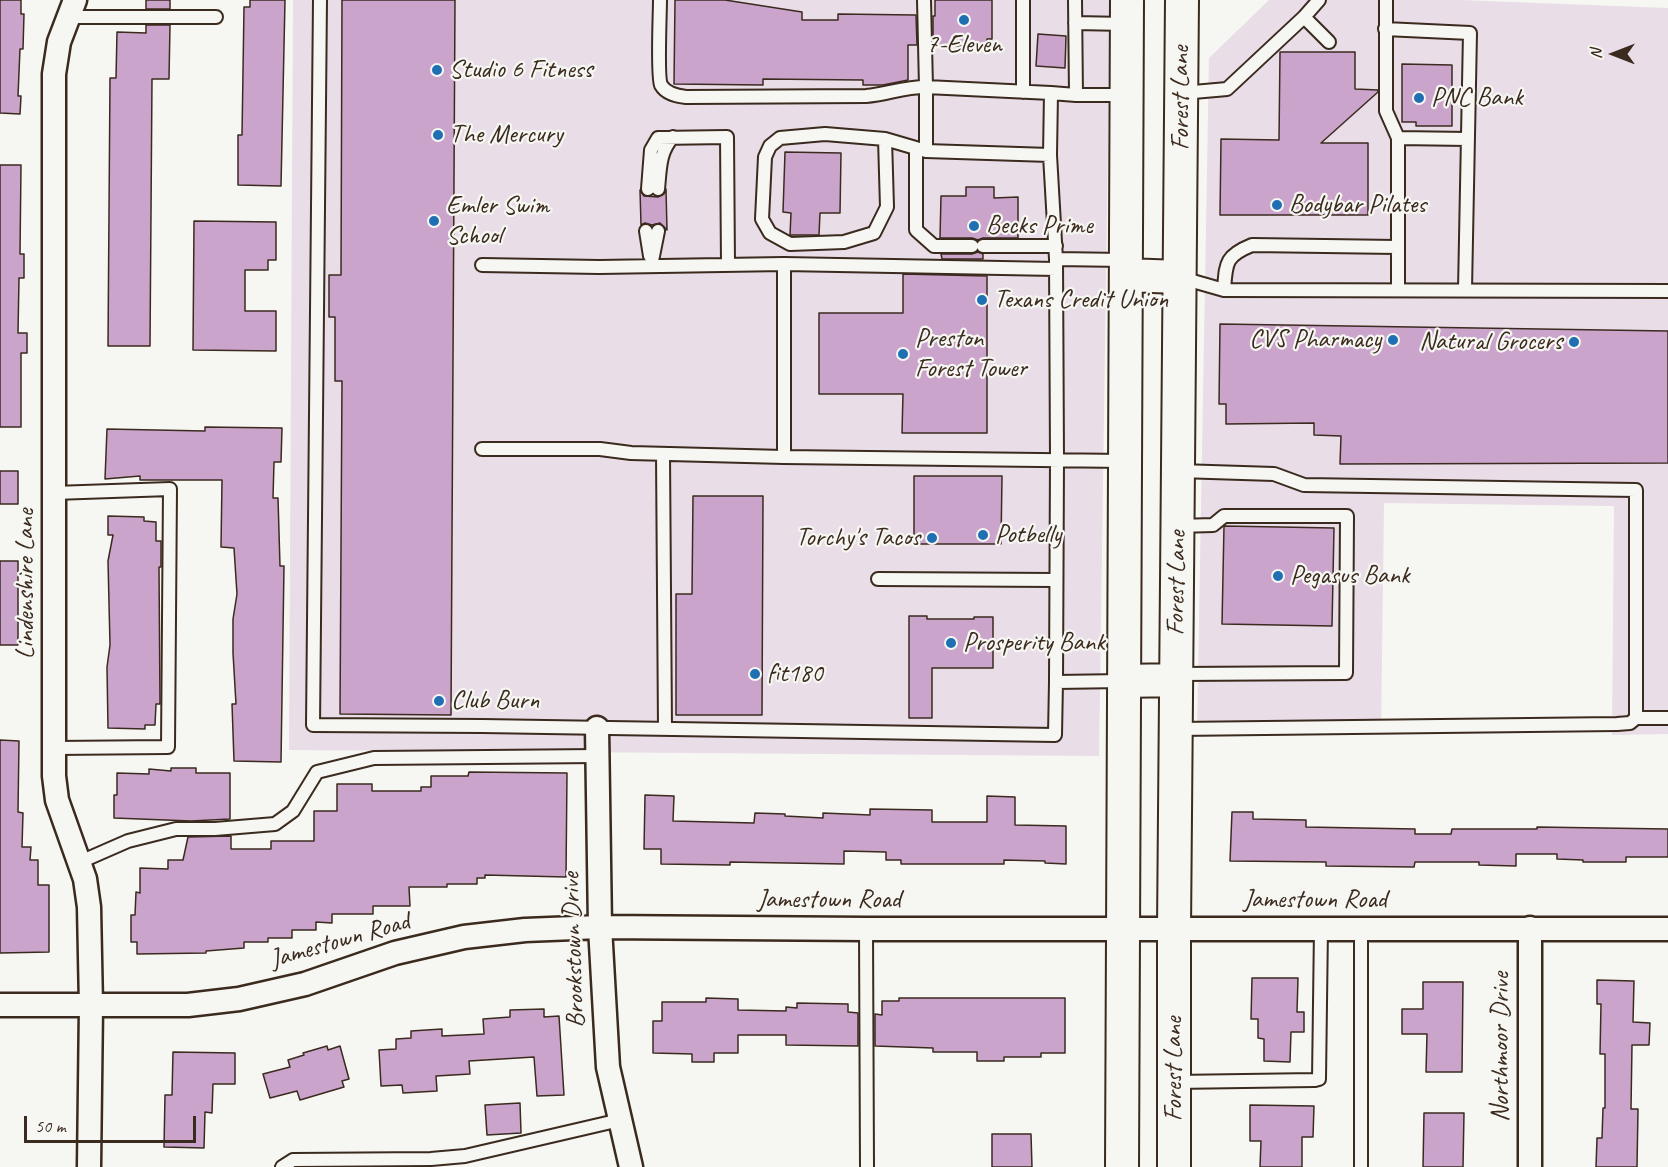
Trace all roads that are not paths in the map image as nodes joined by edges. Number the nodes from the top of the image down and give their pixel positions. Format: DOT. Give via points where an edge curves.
graph roads {
  1 [pos="320,0"];
  2 [pos="660,0"];
  3 [pos="924,0"];
  4 [pos="1023,0"];
  5 [pos="1075,0"];
  6 [pos="1182,0"];
  7 [pos="1319,0"];
  8 [pos="1386,0"];
  9 [pos="72,8"];
  10 [pos="1126,12"];
  11 [pos="216,17"];
  12 [pos="1304,18"];
  13 [pos="1075,23"];
  14 [pos="1385,29"];
  15 [pos="1329,42"];
  16 [pos="926,87"];
  17 [pos="1023,92"];
  18 [pos="1051,93"];
  19 [pos="1181,93"];
  20 [pos="1076,95"];
  21 [pos="1126,95"];
  22 [pos="1398,138"];
  23 [pos="1468,139"];
  24 [pos="885,140"];
  25 [pos="921,149"];
  26 [pos="1050,155"];
  27 [pos="653,189"];
  28 [pos="652,231"];
  29 [pos="1397,247"];
  30 [pos="1056,258"];
  31 [pos="784,264"];
  32 [pos="482,265"];
  33 [pos="728,265"];
  34 [pos="651,266"];
  35 [pos="1126,268"];
  36 [pos="1179,277"];
  37 [pos="1224,290"];
  38 [pos="1398,290"];
  39 [pos="1465,290"];
  40 [pos="1668,291"];
  41 [pos="482,449"];
  42 [pos="663,454"];
  43 [pos="784,457"];
  44 [pos="1058,460"];
  45 [pos="1125,461"];
  46 [pos="1178,471"];
  47 [pos="54,493"];
  48 [pos="1178,526"];
  49 [pos="878,579"];
  50 [pos="1056,580"];
  51 [pos="1176,677"];
  52 [pos="1124,681"];
  53 [pos="1056,682"];
  54 [pos="1636,718"];
  55 [pos="1668,718"];
  56 [pos="597,728"];
  57 [pos="665,729"];
  58 [pos="1176,729"];
  59 [pos="54,748"];
  60 [pos="598,756"];
  61 [pos="80,862"];
  62 [pos="600,927"];
  63 [pos="1321,928"];
  64 [pos="1361,928"];
  65 [pos="1530,928"];
  66 [pos="866,929"];
  67 [pos="1123,929"];
  68 [pos="1174,929"];
  69 [pos="1668,929"];
  70 [pos="0,1005"];
  71 [pos="91,1006"];
  72 [pos="1174,1082"];
  73 [pos="620,1120"];
  74 [pos="89,1167"];
  75 [pos="282,1167"];
  76 [pos="631,1167"];
  77 [pos="867,1167"];
  78 [pos="1122,1167"];
  79 [pos="1174,1167"];
  80 [pos="1360,1167"];
  81 [pos="1530,1167"];
  1 -- 56 [label="lane" via="313,725"];
  2 -- 16 [label="lane" via="661,85 671,94 866,96"];
  3 -- 16 [label="lane"];
  4 -- 17 [label="lane"];
  5 -- 13 [label="lane"];
  6 -- 19 [label="main road, Forest Lane"];
  7 -- 12 [label="lane"];
  8 -- 14 [label="lane"];
  9 -- 11 [label="lane"];
  9 -- 47 [label="street, Lindenshire Lane" via="59,42 54,74"];
  10 -- 13 [label="lane"];
  10 -- 21 [label="main road, Forest Lane"];
  12 -- 15 [label="lane"];
  12 -- 19 [label="lane" via="1227,89"];
  13 -- 20 [label="lane"];
  14 -- 22 [label="lane" via="1386,111"];
  14 -- 23 [label="lane" via="1470,33"];
  16 -- 17 [label="lane"];
  16 -- 25 [label="lane"];
  17 -- 18 [label="lane"];
  18 -- 20 [label="lane"];
  18 -- 26 [label="lane"];
  19 -- 36 [label="main road, Forest Lane"];
  20 -- 21 [label="lane"];
  21 -- 35 [label="main road, Forest Lane"];
  22 -- 23 [label="lane"];
  22 -- 29 [label="lane"];
  23 -- 39 [label="lane"];
  24 -- 24 [label="lane" via="887,207 874,233 844,242 790,244 770,233 762,219 765,157 770,146 780,138 825,134"];
  24 -- 25 [label="lane"];
  25 -- 26 [label="lane"];
  25 -- 30 [label="lane" via="916,230 934,246 978,246"];
  26 -- 30 [label="lane"];
  27 -- 33 [label="lane" via="651,150 658,138 727,137"];
  28 -- 34 [label="lane"];
  29 -- 37 [label="lane" via="1252,245 1235,252 1226,266"];
  29 -- 38 [label="lane"];
  30 -- 31 [label="lane"];
  30 -- 35 [label="lane"];
  30 -- 44 [label="lane"];
  31 -- 33 [label="lane"];
  31 -- 43 [label="lane"];
  32 -- 34 [label="lane"];
  33 -- 34 [label="lane"];
  35 -- 36 [label="main road"];
  35 -- 45 [label="main road, Forest Lane"];
  36 -- 37 [label="lane"];
  36 -- 46 [label="main road, Forest Lane"];
  37 -- 38 [label="lane"];
  38 -- 39 [label="lane"];
  39 -- 40 [label="lane"];
  41 -- 42 [label="lane" via="600,449"];
  42 -- 43 [label="lane"];
  42 -- 57 [label="lane"];
  43 -- 44 [label="lane"];
  44 -- 45 [label="lane"];
  44 -- 50 [label="lane"];
  45 -- 52 [label="main road, Forest Lane"];
  46 -- 48 [label="main road, Forest Lane"];
  46 -- 54 [label="lane" via="1274,474 1304,485 1636,490"];
  47 -- 59 [label="street, Lindenshire Lane"];
  47 -- 59 [label="lane" via="170,489 168,747"];
  48 -- 51 [label="main road, Forest Lane"];
  48 -- 51 [label="lane" via="1213,525 1224,516 1347,516 1346,674"];
  49 -- 50 [label="lane"];
  50 -- 53 [label="lane"];
  51 -- 52 [label="main road"];
  51 -- 58 [label="main road, Forest Lane"];
  52 -- 53 [label="lane"];
  52 -- 67 [label="main road, Forest Lane"];
  53 -- 57 [label="lane" via="1055,735"];
  54 -- 55 [label="lane"];
  54 -- 58 [label="lane" via="1617,724"];
  56 -- 57 [label="lane"];
  56 -- 60 [label="street, Brookstown Drive"];
  58 -- 68 [label="main road, Forest Lane"];
  59 -- 61 [label="street, Lindenshire Lane" via="57,800"];
  60 -- 61 [label="lane" via="374,758 317,772 292,811 275,824 176,829 128,841"];
  60 -- 62 [label="street, Brookstown Drive"];
  61 -- 71 [label="street, Lindenshire Lane" via="89,907"];
  62 -- 66 [label="street, Jamestown Road"];
  62 -- 71 [label="street, Jamestown Road" via="464,937 395,953 305,984 239,999 188,1005"];
  62 -- 73 [label="street, Brookstown Drive" via="608,1067"];
  63 -- 64 [label="street, Jamestown Road"];
  63 -- 68 [label="street, Jamestown Road"];
  63 -- 72 [label="lane" via="1319,1079"];
  64 -- 65 [label="street, Jamestown Road"];
  64 -- 80 [label="lane"];
  65 -- 69 [label="street, Jamestown Road"];
  65 -- 81 [label="street, Northmoor Drive"];
  66 -- 67 [label="street, Jamestown Road"];
  66 -- 77 [label="lane"];
  67 -- 68 [label="street, Jamestown Road"];
  67 -- 78 [label="main road, Forest Lane"];
  68 -- 72 [label="main road, Forest Lane"];
  70 -- 71 [label="street, Jamestown Road"];
  71 -- 74 [label="street, Lindenshire Lane"];
  72 -- 79 [label="main road, Forest Lane"];
  73 -- 75 [label="lane" via="465,1156 292,1160"];
  73 -- 76 [label="street, Brookstown Drive"];
}
